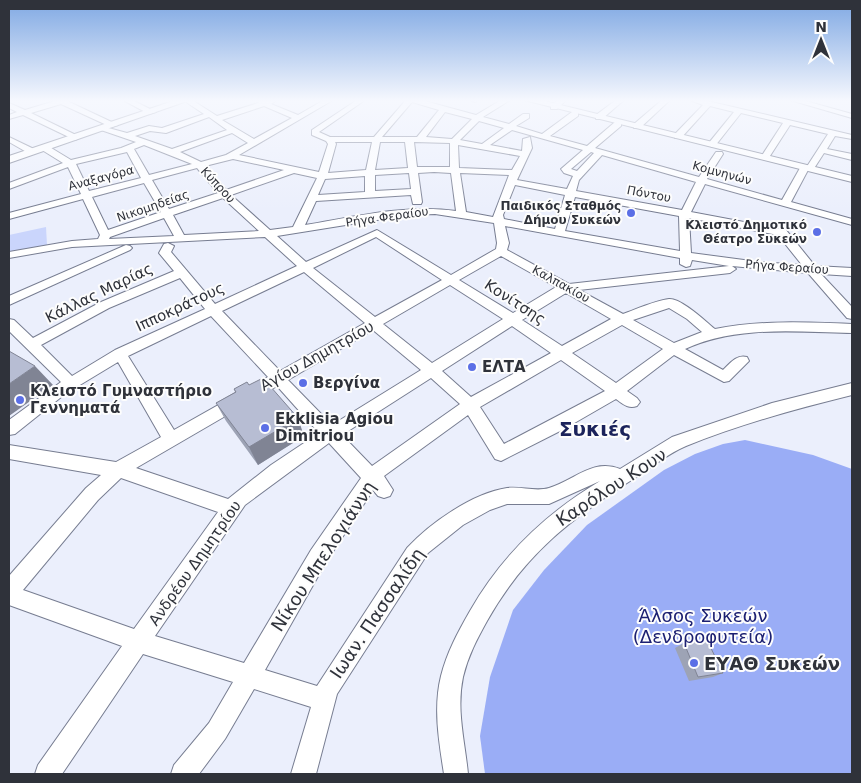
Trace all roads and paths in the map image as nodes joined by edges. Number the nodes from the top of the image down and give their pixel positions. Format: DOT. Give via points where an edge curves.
graph roads {
  1 [pos="72,137"];
  2 [pos="79,137"];
  3 [pos="128,137"];
  4 [pos="215,137"];
  5 [pos="242,137"];
  6 [pos="265,137"];
  7 [pos="323,137"];
  8 [pos="422,137"];
  9 [pos="459,137"];
  10 [pos="497,137"];
  11 [pos="546,137"];
  12 [pos="602,137"];
  13 [pos="671,137"];
  14 [pos="680,137"];
  15 [pos="718,137"];
  16 [pos="778,137"];
  17 [pos="830,137"];
  18 [pos="75,138"];
  19 [pos="377,138"];
  20 [pos="9,139"];
  21 [pos="328,139"];
  22 [pos="409,139"];
  23 [pos="420,139"];
  24 [pos="527,139"];
  25 [pos="454,141"];
  26 [pos="143,142"];
  27 [pos="254,143"];
  28 [pos="712,144"];
  29 [pos="484,146"];
  30 [pos="45,148"];
  31 [pos="129,148"];
  32 [pos="587,149"];
  33 [pos="820,150"];
  34 [pos="33,152"];
  35 [pos="172,152"];
  36 [pos="600,152"];
  37 [pos="525,154"];
  38 [pos="719,154"];
  39 [pos="233,156"];
  40 [pos="765,157"];
  41 [pos="852,157"];
  42 [pos="9,160"];
  43 [pos="70,163"];
  44 [pos="200,166"];
  45 [pos="807,169"];
  46 [pos="293,170"];
  47 [pos="413,170"];
  48 [pos="455,170"];
  49 [pos="370,173"];
  50 [pos="578,174"];
  51 [pos="322,176"];
  52 [pos="513,177"];
  53 [pos="852,178"];
  54 [pos="147,179"];
  55 [pos="701,181"];
  56 [pos="852,183"];
  57 [pos="9,186"];
  58 [pos="416,192"];
  59 [pos="570,192"];
  60 [pos="225,194"];
  61 [pos="370,194"];
  62 [pos="86,195"];
  63 [pos="312,198"];
  64 [pos="357,208"];
  65 [pos="417,211"];
  66 [pos="167,214"];
  67 [pos="461,214"];
  68 [pos="685,214"];
  69 [pos="9,216"];
  70 [pos="786,216"];
  71 [pos="852,222"];
  72 [pos="500,224"];
  73 [pos="297,230"];
  74 [pos="377,233"];
  75 [pos="559,233"];
  76 [pos="271,236"];
  77 [pos="181,239"];
  78 [pos="102,242"];
  79 [pos="168,246"];
  80 [pos="126,248"];
  81 [pos="501,251"];
  82 [pos="9,255"];
  83 [pos="9,260"];
  84 [pos="686,265"];
  85 [pos="305,267"];
  86 [pos="181,272"];
  87 [pos="852,272"];
  88 [pos="815,273"];
  89 [pos="852,279"];
  90 [pos="451,281"];
  91 [pos="568,288"];
  92 [pos="9,302"];
  93 [pos="213,310"];
  94 [pos="852,315"];
  95 [pos="512,319"];
  96 [pos="622,320"];
  97 [pos="9,323"];
  98 [pos="373,324"];
  99 [pos="852,329"];
  100 [pos="713,335"];
  101 [pos="32,344"];
  102 [pos="674,349"];
  103 [pos="561,353"];
  104 [pos="120,354"];
  105 [pos="742,361"];
  106 [pos="431,371"];
  107 [pos="278,378"];
  108 [pos="71,383"];
  109 [pos="852,389"];
  110 [pos="617,390"];
  111 [pos="632,402"];
  112 [pos="471,405"];
  113 [pos="9,429"];
  114 [pos="330,434"];
  115 [pos="171,439"];
  116 [pos="9,452"];
  117 [pos="118,470"];
  118 [pos="620,477"];
  119 [pos="378,484"];
  120 [pos="231,508"];
  121 [pos="9,591"];
  122 [pos="9,595"];
  123 [pos="140,642"];
  124 [pos="249,676"];
  125 [pos="323,699"];
  126 [pos="47,774"];
  127 [pos="183,774"];
  128 [pos="304,774"];
  129 [pos="456,774"];
  1 -- 18 [label="street"];
  2 -- 18 [label="main road"];
  3 -- 26 [label="street, Κύπρου"];
  4 -- 35 [label="street"];
  5 -- 27 [label="street"];
  6 -- 27 [label="street, Αναξαγόρα"];
  7 -- 21 [label="street"];
  8 -- 23 [label="street"];
  9 -- 25 [label="street"];
  10 -- 29 [label="street"];
  11 -- 32 [label="street, Κομνηνών"];
  12 -- 32 [label="street"];
  13 -- 45 [label="main road"];
  14 -- 28 [label="main road"];
  15 -- 28 [label="street"];
  16 -- 40 [label="street"];
  17 -- 33 [label="street"];
  18 -- 30 [label="main road"];
  19 -- 21 [label="street"];
  19 -- 22 [label="street"];
  19 -- 49 [label="street"];
  20 -- 34 [label="street"];
  21 -- 51 [label="street" via="332,144"];
  22 -- 23 [label="street"];
  22 -- 47 [label="street"];
  23 -- 25 [label="street"];
  24 -- 37 [label="street"];
  25 -- 29 [label="street"];
  25 -- 48 [label="street"];
  26 -- 31 [label="street"];
  26 -- 35 [label="street, Κύπρου"];
  27 -- 39 [label="street, Αναξαγόρα"];
  28 -- 40 [label="main road"];
  29 -- 37 [label="street"];
  30 -- 34 [label="main road"];
  30 -- 43 [label="street"];
  31 -- 43 [label="street"];
  31 -- 54 [label="street"];
  32 -- 36 [label="street, Κομνηνών"];
  32 -- 50 [label="street" via="566,169"];
  33 -- 41 [label="street"];
  33 -- 45 [label="street"];
  34 -- 42 [label="main road"];
  35 -- 44 [label="street, Κύπρου"];
  36 -- 50 [label="street"];
  36 -- 55 [label="street, Κομνηνών"];
  37 -- 52 [label="street"];
  38 -- 55 [label="street"];
  39 -- 44 [label="street, Αναξαγόρα"];
  39 -- 46 [label="street, Πόντου"];
  40 -- 45 [label="main road"];
  43 -- 57 [label="street"];
  43 -- 62 [label="street"];
  44 -- 54 [label="street, Αναξαγόρα"];
  44 -- 60 [label="street, Κύπρου"];
  45 -- 53 [label="main road"];
  45 -- 56 [label="main road"];
  45 -- 70 [label="street"];
  46 -- 51 [label="street, Πόντου"];
  46 -- 60 [label="street, Νικομηδείας"];
  47 -- 48 [label="street, Πόντου"];
  47 -- 49 [label="street, Πόντου"];
  47 -- 58 [label="street"];
  48 -- 52 [label="street, Πόντου"];
  48 -- 67 [label="street"];
  49 -- 51 [label="street, Πόντου"];
  49 -- 61 [label="street"];
  50 -- 59 [label="street"];
  51 -- 63 [label="street"];
  52 -- 59 [label="street, Πόντου"];
  52 -- 72 [label="street" via="499,213"];
  54 -- 62 [label="street, Αναξαγόρα"];
  54 -- 66 [label="street"];
  55 -- 68 [label="street"];
  55 -- 70 [label="street, Κομνηνών"];
  58 -- 61 [label="street"];
  58 -- 65 [label="street"];
  59 -- 68 [label="street, Πόντου"];
  59 -- 75 [label="street"];
  60 -- 66 [label="street, Νικομηδείας"];
  60 -- 76 [label="street, Κύπρου"];
  61 -- 64 [label="street"];
  62 -- 69 [label="street, Αναξαγόρα"];
  62 -- 78 [label="street"];
  63 -- 64 [label="street"];
  63 -- 73 [label="street"];
  64 -- 65 [label="street, Ρήγα Φεραίου"];
  64 -- 73 [label="street, Ρήγα Φεραίου"];
  65 -- 67 [label="street, Ρήγα Φεραίου"];
  66 -- 77 [label="street"];
  66 -- 78 [label="street, Νικομηδείας"];
  67 -- 72 [label="street, Ρήγα Φεραίου"];
  68 -- 70 [label="street, Πόντου"];
  68 -- 84 [label="street"];
  70 -- 71 [label="street, Κομνηνών"];
  70 -- 88 [label="street"];
  72 -- 75 [label="street, Ρήγα Φεραίου"];
  72 -- 76 [label="street, Ρήγα Φεραίου" via="427,220"];
  72 -- 81 [label="street"];
  72 -- 84 [label="street, Ρήγα Φεραίου"];
  73 -- 76 [label="street, Ρήγα Φεραίου"];
  74 -- 85 [label="street, Ιπποκράτους"];
  74 -- 90 [label="street, Κονίτσης"];
  75 -- 84 [label="street, Ρήγα Φεραίου"];
  76 -- 77 [label="street, Ρήγα Φεραίου"];
  76 -- 79 [label="street, Ρήγα Φεραίου"];
  76 -- 85 [label="street, Κύπρου"];
  77 -- 78 [label="street, Ρήγα Φεραίου"];
  78 -- 80 [label="street, Ρήγα Φεραίου"];
  78 -- 82 [label="street, Ρήγα Φεραίου" via="66,244"];
  78 -- 83 [label="street, Ρήγα Φεραίου"];
  79 -- 80 [label="street, Ρήγα Φεραίου"];
  79 -- 86 [label="street" via="165,252"];
  80 -- 92 [label="street"];
  81 -- 90 [label="street, Αγίου Δημητρίου"];
  81 -- 91 [label="street, Καλπακίου"];
  84 -- 88 [label="street, Ρήγα Φεραίου"];
  84 -- 88 [label="street, Ρήγα Φεραίου" via="744,264"];
  84 -- 91 [label="street, Ανδρέου Δημητρίου"];
  85 -- 93 [label="street, Ιπποκράτους"];
  85 -- 98 [label="street"];
  86 -- 93 [label="street"];
  86 -- 101 [label="street, Κάλλας Μαρίας" via="105,305"];
  87 -- 88 [label="street, Ρήγα Φεραίου"];
  88 -- 89 [label="street, Ρήγα Φεραίου"];
  88 -- 94 [label="street"];
  90 -- 95 [label="street, Κονίτσης"];
  90 -- 98 [label="street, Αγίου Δημητρίου"];
  91 -- 95 [label="street, Ανδρέου Δημητρίου"];
  91 -- 96 [label="street, Καλπακίου"];
  93 -- 104 [label="street, Ιπποκράτους"];
  93 -- 107 [label="street"];
  95 -- 103 [label="street, Κονίτσης"];
  95 -- 106 [label="street, Ανδρέου Δημητρίου"];
  96 -- 100 [label="street, Νίκου Μπελογιάννη" via="670,303 687,312"];
  96 -- 102 [label="street, Καλπακίου"];
  96 -- 103 [label="street, Νίκου Μπελογιάννη"];
  97 -- 101 [label="street"];
  98 -- 106 [label="street"];
  98 -- 107 [label="street, Αγίου Δημητρίου"];
  99 -- 100 [label="street" via="792,326"];
  100 -- 102 [label="street"];
  101 -- 108 [label="street"];
  102 -- 105 [label="street, Καλπακίου" via="724,377"];
  102 -- 110 [label="street"];
  103 -- 110 [label="street, Κονίτσης"];
  103 -- 112 [label="street, Νίκου Μπελογιάννη"];
  104 -- 108 [label="street, Ιπποκράτους"];
  104 -- 115 [label="street"];
  106 -- 112 [label="street"];
  106 -- 114 [label="street, Ανδρέου Δημητρίου"];
  107 -- 114 [label="street"];
  107 -- 115 [label="street, Αγίου Δημητρίου"];
  108 -- 113 [label="street, Ιπποκράτους"];
  109 -- 118 [label="street, Καρόλου Κουν" via="772,409 699,434 678,442"];
  110 -- 111 [label="street, Κονίτσης"];
  110 -- 112 [label="street" via="502,454"];
  112 -- 119 [label="street, Νίκου Μπελογιάννη" via="378,471"];
  114 -- 119 [label="street"];
  114 -- 120 [label="street, Ανδρέου Δημητρίου"];
  115 -- 117 [label="street, Αγίου Δημητρίου"];
  116 -- 117 [label="street"];
  117 -- 120 [label="street"];
  117 -- 121 [label="street, Αγίου Δημητρίου" via="92,494"];
  118 -- 125 [label="street, Ιωαν. Πασσαλίδη" via="600,473 551,496 500,497 428,539 372,618"];
  118 -- 129 [label="street, Καρόλου Κουν" via="565,514 538,537 492,592 470,628 457,659 450,688 449,726"];
  119 -- 124 [label="street, Νίκου Μπελογιάννη" via="318,557"];
  120 -- 123 [label="street, Ανδρέου Δημητρίου"];
  122 -- 123 [label="street"];
  123 -- 124 [label="street"];
  123 -- 126 [label="street, Ανδρέου Δημητρίου"];
  124 -- 125 [label="street"];
  124 -- 127 [label="street, Νίκου Μπελογιάννη" via="218,731"];
  125 -- 128 [label="street, Ιωαν. Πασσαλίδη"];
}
